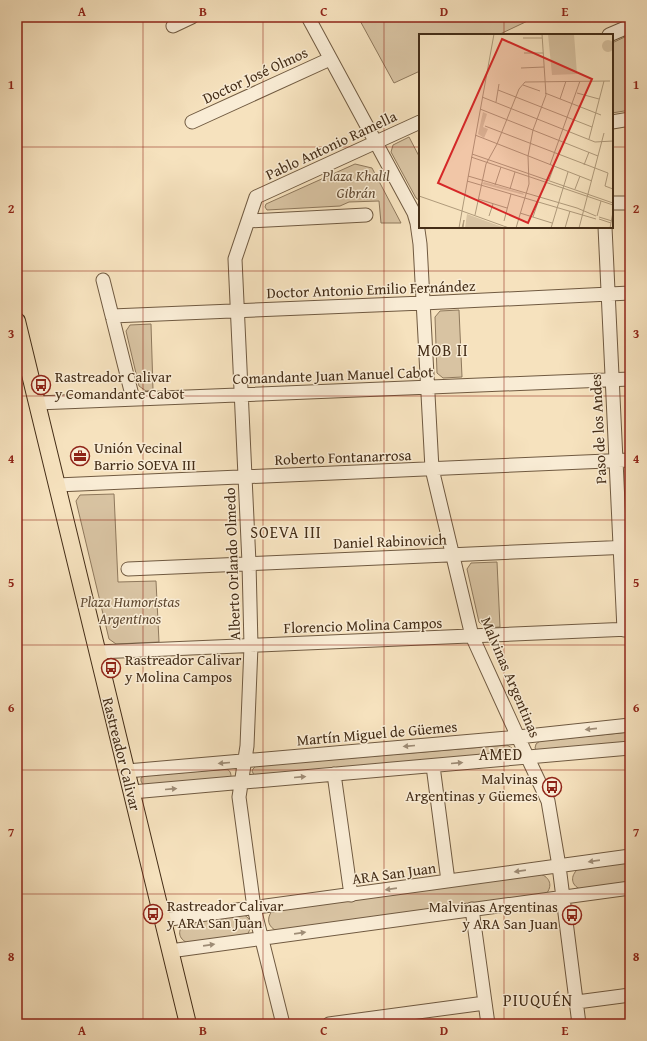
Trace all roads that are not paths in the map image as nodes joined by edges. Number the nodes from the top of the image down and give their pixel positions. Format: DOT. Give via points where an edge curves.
graph roads {
  1 [pos="192,17"];
  2 [pos="298,17"];
  3 [pos="308,17"];
  4 [pos="173,26"];
  5 [pos="630,26"];
  6 [pos="611,34"];
  7 [pos="326,60"];
  8 [pos="630,119"];
  9 [pos="192,122"];
  10 [pos="419,122"];
  11 [pos="613,122"];
  12 [pos="372,144"];
  13 [pos="256,197"];
  14 [pos="630,203"];
  15 [pos="613,204"];
  16 [pos="413,213"];
  17 [pos="366,215"];
  18 [pos="248,221"];
  19 [pos="605,228"];
  20 [pos="103,280"];
  21 [pos="630,292"];
  22 [pos="608,293"];
  23 [pos="423,303"];
  24 [pos="237,310"];
  25 [pos="112,316"];
  26 [pos="17,321"];
  27 [pos="612,379"];
  28 [pos="630,379"];
  29 [pos="428,387"];
  30 [pos="241,395"];
  31 [pos="133,400"];
  32 [pos="37,403"];
  33 [pos="630,460"];
  34 [pos="616,461"];
  35 [pos="432,469"];
  36 [pos="245,477"];
  37 [pos="57,484"];
  38 [pos="625,548"];
  39 [pos="452,555"];
  40 [pos="249,563"];
  41 [pos="128,568"];
  42 [pos="627,629"];
  43 [pos="472,636"];
  44 [pos="252,646"];
  45 [pos="98,652"];
  46 [pos="630,725"];
  47 [pos="518,737"];
  48 [pos="630,748"];
  49 [pos="528,757"];
  50 [pos="245,761"];
  51 [pos="433,766"];
  52 [pos="127,771"];
  53 [pos="334,774"];
  54 [pos="241,783"];
  55 [pos="132,792"];
  56 [pos="630,856"];
  57 [pos="559,866"];
  58 [pos="448,881"];
  59 [pos="630,888"];
  60 [pos="351,895"];
  61 [pos="563,897"];
  62 [pos="254,908"];
  63 [pos="472,909"];
  64 [pos="163,920"];
  65 [pos="261,938"];
  66 [pos="170,950"];
  67 [pos="630,995"];
  68 [pos="577,1002"];
  69 [pos="485,1003"];
  70 [pos="386,1020"];
  71 [pos="188,1024"];
  72 [pos="283,1024"];
  73 [pos="329,1024"];
  74 [pos="488,1024"];
  75 [pos="579,1024"];
  1 -- 4 [label="street"];
  2 -- 7 [label="street, Malvinas Argentinas"];
  3 -- 7 [label="street, Malvinas Argentinas"];
  5 -- 6 [label="street"];
  7 -- 9 [label="street, Doctor José Olmos"];
  7 -- 12 [label="street, Malvinas Argentinas"];
  8 -- 11 [label="street"];
  10 -- 12 [label="street, Pablo Antonio Ramella"];
  12 -- 13 [label="street, Pablo Antonio Ramella"];
  12 -- 16 [label="street, Malvinas Argentinas"];
  13 -- 18 [label="street, Alberto Orlando Olmedo"];
  14 -- 15 [label="street"];
  16 -- 23 [label="street, Malvinas Argentinas" via="420,244"];
  17 -- 18 [label="street"];
  18 -- 24 [label="street, Alberto Orlando Olmedo" via="235,259"];
  19 -- 22 [label="street, Paso de los Andes"];
  20 -- 25 [label="street"];
  21 -- 22 [label="street, Doctor Antonio Emilio Fernández"];
  22 -- 23 [label="street, Doctor Antonio Emilio Fernández"];
  22 -- 27 [label="street, Paso de los Andes"];
  23 -- 24 [label="street, Doctor Antonio Emilio Fernández"];
  23 -- 29 [label="street, Malvinas Argentinas"];
  24 -- 25 [label="street, Doctor Antonio Emilio Fernández"];
  24 -- 30 [label="street, Alberto Orlando Olmedo"];
  25 -- 31 [label="street"];
  26 -- 32 [label="main road, Rastreador Calivar"];
  27 -- 28 [label="street, Comandante Juan Manuel Cabot"];
  27 -- 29 [label="street, Comandante Juan Manuel Cabot"];
  27 -- 34 [label="street, Paso de los Andes"];
  29 -- 30 [label="street, Comandante Juan Manuel Cabot"];
  29 -- 35 [label="street, Malvinas Argentinas"];
  30 -- 31 [label="street, Comandante Juan Manuel Cabot"];
  30 -- 36 [label="street, Alberto Orlando Olmedo"];
  31 -- 32 [label="street, Comandante Juan Manuel Cabot"];
  32 -- 37 [label="main road, Rastreador Calivar"];
  33 -- 34 [label="street, Roberto Fontanarrosa"];
  34 -- 35 [label="street, Roberto Fontanarrosa"];
  34 -- 38 [label="street, Paso de los Andes"];
  35 -- 36 [label="street, Roberto Fontanarrosa"];
  35 -- 39 [label="street, Malvinas Argentinas"];
  36 -- 37 [label="street, Roberto Fontanarrosa"];
  36 -- 40 [label="street, Alberto Orlando Olmedo"];
  37 -- 45 [label="main road, Rastreador Calivar"];
  38 -- 39 [label="street, Daniel Rabinovich"];
  38 -- 42 [label="street, Paso de los Andes"];
  39 -- 40 [label="street, Daniel Rabinovich"];
  39 -- 43 [label="street, Malvinas Argentinas"];
  40 -- 41 [label="street, Daniel Rabinovich"];
  40 -- 44 [label="street, Alberto Orlando Olmedo"];
  42 -- 43 [label="street, Florencio Molina Campos"];
  43 -- 44 [label="street, Florencio Molina Campos"];
  43 -- 47 [label="street, Malvinas Argentinas"];
  44 -- 45 [label="street, Florencio Molina Campos"];
  44 -- 50 [label="street, Alberto Orlando Olmedo"];
  45 -- 52 [label="main road, Rastreador Calivar"];
  46 -- 47 [label="street, Martín Miguel de Güemes, one-way"];
  47 -- 49 [label="street, Malvinas Argentinas"];
  47 -- 50 [label="street, Martín Miguel de Güemes, one-way"];
  48 -- 49 [label="street"];
  51 -- 49 [label="street, one-way"];
  49 -- 57 [label="street, Malvinas Argentinas" via="548,801"];
  50 -- 52 [label="street, Martín Miguel de Güemes, one-way"];
  50 -- 54 [label="street, Alberto Orlando Olmedo"];
  51 -- 53 [label="street"];
  51 -- 58 [label="street"];
  52 -- 55 [label="main road, Rastreador Calivar"];
  54 -- 53 [label="street, one-way"];
  53 -- 60 [label="street"];
  55 -- 54 [label="street, one-way"];
  54 -- 62 [label="street, Alberto Orlando Olmedo" via="238,797"];
  55 -- 64 [label="main road, Rastreador Calivar"];
  56 -- 57 [label="street, ARA San Juan, one-way"];
  57 -- 58 [label="street, ARA San Juan, one-way"];
  57 -- 61 [label="street, Malvinas Argentinas"];
  58 -- 60 [label="street, ARA San Juan, one-way"];
  59 -- 61 [label="street"];
  60 -- 62 [label="street, ARA San Juan"];
  61 -- 63 [label="street"];
  61 -- 68 [label="street, Malvinas Argentinas"];
  62 -- 64 [label="street, ARA San Juan"];
  62 -- 65 [label="street, Alberto Orlando Olmedo"];
  65 -- 63 [label="street, one-way"];
  63 -- 69 [label="street"];
  64 -- 66 [label="main road, Rastreador Calivar"];
  66 -- 65 [label="street, one-way"];
  65 -- 72 [label="street, Alberto Orlando Olmedo"];
  66 -- 71 [label="main road, Rastreador Calivar"];
  67 -- 68 [label="street"];
  68 -- 75 [label="street, Malvinas Argentinas"];
  69 -- 70 [label="street"];
  69 -- 74 [label="street"];
  70 -- 73 [label="street"];
}
